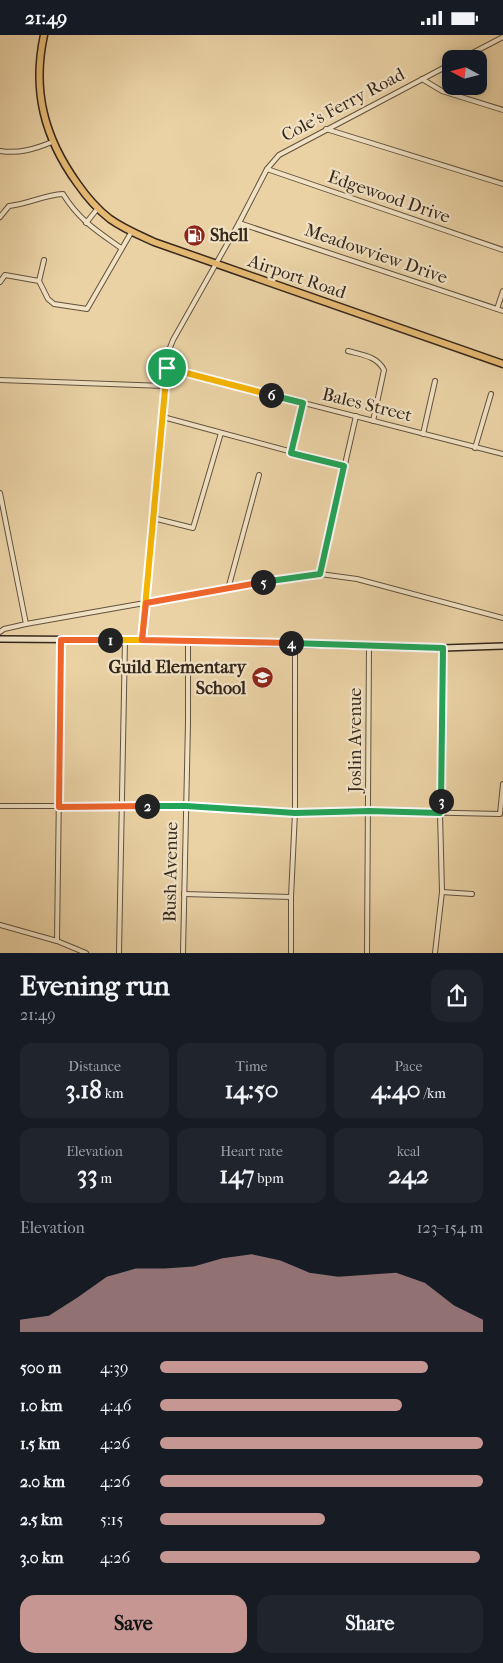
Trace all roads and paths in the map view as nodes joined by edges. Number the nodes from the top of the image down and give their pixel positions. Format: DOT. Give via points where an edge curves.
graph roads {
  1 [pos="44,35"];
  2 [pos="503,37"];
  3 [pos="478,50"];
  4 [pos="442,69"];
  5 [pos="422,79"];
  6 [pos="503,110"];
  7 [pos="326,129"];
  8 [pos="52,142"];
  9 [pos="0,151"];
  10 [pos="267,169"];
  11 [pos="503,184"];
  12 [pos="98,208"];
  13 [pos="0,217"];
  14 [pos="86,223"];
  15 [pos="240,223"];
  16 [pos="132,231"];
  17 [pos="121,248"];
  18 [pos="503,250"];
  19 [pos="44,260"];
  20 [pos="215,264"];
  21 [pos="39,281"];
  22 [pos="0,282"];
  23 [pos="503,291"];
  24 [pos="496,309"];
  25 [pos="503,311"];
  26 [pos="348,351"];
  27 [pos="503,364"];
  28 [pos="167,368"];
  29 [pos="0,381"];
  30 [pos="436,381"];
  31 [pos="165,386"];
  32 [pos="490,394"];
  33 [pos="303,403"];
  34 [pos="356,416"];
  35 [pos="162,417"];
  36 [pos="373,421"];
  37 [pos="221,433"];
  38 [pos="423,434"];
  39 [pos="475,448"];
  40 [pos="291,453"];
  41 [pos="503,454"];
  42 [pos="344,466"];
  43 [pos="259,475"];
  44 [pos="0,493"];
  45 [pos="153,518"];
  46 [pos="320,574"];
  47 [pos="228,589"];
  48 [pos="146,603"];
  49 [pos="503,618"];
  50 [pos="26,624"];
  51 [pos="0,632"];
  52 [pos="0,639"];
  53 [pos="61,640"];
  54 [pos="125,640"];
  55 [pos="142,640"];
  56 [pos="188,642"];
  57 [pos="295,643"];
  58 [pos="369,646"];
  59 [pos="503,647"];
  60 [pos="443,648"];
  61 [pos="503,784"];
  62 [pos="0,806"];
  63 [pos="123,806"];
  64 [pos="186,806"];
  65 [pos="59,807"];
  66 [pos="369,811"];
  67 [pos="295,813"];
  68 [pos="440,813"];
  69 [pos="442,892"];
  70 [pos="184,894"];
  71 [pos="472,895"];
  72 [pos="291,897"];
  73 [pos="0,925"];
  74 [pos="57,941"];
  75 [pos="86,953"];
  76 [pos="119,953"];
  77 [pos="183,953"];
  78 [pos="291,953"];
  79 [pos="367,953"];
  80 [pos="435,953"];
  1 -- 8 [label="highway, Airport Road" via="40,97"];
  2 -- 3 [label="street"];
  4 -- 5 [label="street, Cole's Ferry Road"];
  5 -- 6 [label="street" via="442,91"];
  5 -- 7 [label="street, Cole's Ferry Road"];
  7 -- 10 [label="street, Cole's Ferry Road" via="279,155"];
  7 -- 11 [label="street"];
  8 -- 9 [label="street" via="33,150"];
  8 -- 12 [label="highway, Airport Road" via="69,172"];
  10 -- 15 [label="street, Cole's Ferry Road"];
  10 -- 18 [label="street, Edgewood Drive"];
  12 -- 14 [label="street"];
  12 -- 16 [label="highway, Airport Road"];
  13 -- 14 [label="street" via="8,206 63,194"];
  14 -- 17 [label="street"];
  15 -- 20 [label="street, Cole's Ferry Road"];
  15 -- 24 [label="street, Meadowview Drive"];
  16 -- 17 [label="street"];
  16 -- 20 [label="highway, Airport Road"];
  17 -- 21 [label="street" via="87,309 54,304"];
  19 -- 21 [label="street"];
  20 -- 27 [label="highway, Airport Road"];
  20 -- 28 [label="street, Cole's Ferry Road" via="173,340"];
  21 -- 22 [label="street" via="5,275"];
  23 -- 24 [label="street"];
  24 -- 25 [label="street, Meadowview Drive"];
  26 -- 36 [label="street" via="374,358 384,369"];
  28 -- 31 [label="street, Cole's Ferry Road"];
  28 -- 33 [label="street, Bales Street"];
  29 -- 31 [label="street"];
  30 -- 38 [label="street"];
  31 -- 35 [label="street, Cole's Ferry Road"];
  32 -- 39 [label="street"];
  33 -- 34 [label="street, Bales Street"];
  33 -- 40 [label="street"];
  34 -- 36 [label="street, Bales Street"];
  34 -- 42 [label="street"];
  35 -- 37 [label="street"];
  35 -- 45 [label="street, Cole's Ferry Road"];
  36 -- 38 [label="street, Bales Street"];
  37 -- 40 [label="street"];
  37 -- 45 [label="street" via="193,528"];
  38 -- 39 [label="street, Bales Street"];
  39 -- 41 [label="street, Bales Street"];
  40 -- 42 [label="street"];
  42 -- 46 [label="street"];
  43 -- 47 [label="street"];
  44 -- 50 [label="street"];
  45 -- 48 [label="street, Cole's Ferry Road"];
  46 -- 47 [label="street"];
  46 -- 49 [label="street" via="381,585"];
  47 -- 48 [label="street"];
  48 -- 50 [label="street"];
  48 -- 55 [label="street, Cole's Ferry Road"];
  50 -- 51 [label="street"];
  52 -- 53 [label="main road"];
  53 -- 54 [label="main road"];
  53 -- 65 [label="street"];
  54 -- 55 [label="main road"];
  54 -- 63 [label="street"];
  55 -- 56 [label="main road"];
  56 -- 57 [label="main road"];
  56 -- 64 [label="street, Bush Avenue"];
  57 -- 58 [label="main road"];
  57 -- 67 [label="street"];
  58 -- 60 [label="main road"];
  58 -- 66 [label="street, Joslin Avenue"];
  59 -- 60 [label="main road"];
  60 -- 68 [label="street"];
  61 -- 68 [label="street" via="500,813"];
  62 -- 65 [label="street"];
  63 -- 64 [label="street"];
  63 -- 65 [label="street"];
  63 -- 76 [label="street"];
  64 -- 67 [label="street"];
  64 -- 70 [label="street, Bush Avenue"];
  65 -- 74 [label="street"];
  66 -- 67 [label="street"];
  66 -- 68 [label="street"];
  66 -- 79 [label="street, Joslin Avenue"];
  67 -- 72 [label="street"];
  68 -- 69 [label="street"];
  69 -- 71 [label="street"];
  69 -- 80 [label="street"];
  70 -- 72 [label="street"];
  70 -- 77 [label="street, Bush Avenue"];
  72 -- 78 [label="street"];
  73 -- 74 [label="street"];
  74 -- 75 [label="street"];
}
